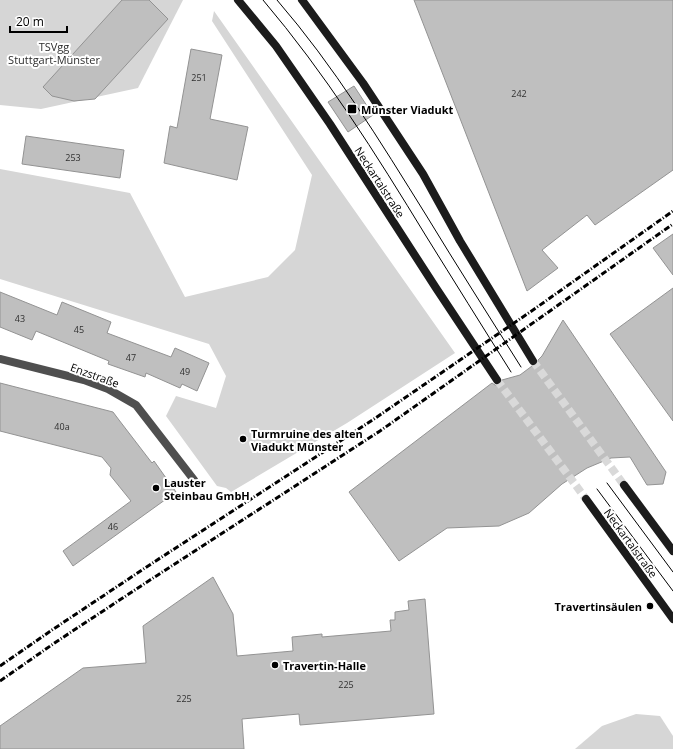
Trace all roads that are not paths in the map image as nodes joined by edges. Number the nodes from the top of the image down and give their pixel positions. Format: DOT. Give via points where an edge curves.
graph roads {
  1 [pos="238,0"];
  2 [pos="302,0"];
  3 [pos="0,360"];
  4 [pos="533,361"];
  5 [pos="497,380"];
  6 [pos="194,480"];
  7 [pos="624,485"];
  8 [pos="586,499"];
  9 [pos="673,551"];
  10 [pos="673,619"];
  1 -- 5 [label="main road, Neckartalstraße" via="276,46 330,124"];
  2 -- 4 [label="main road" via="363,83 423,174 460,241"];
  3 -- 6 [label="street, Enzstraße" via="84,380 108,389 136,405"];
  7 -- 9 [label="main road"];
  8 -- 10 [label="main road, Neckartalstraße"];
}
